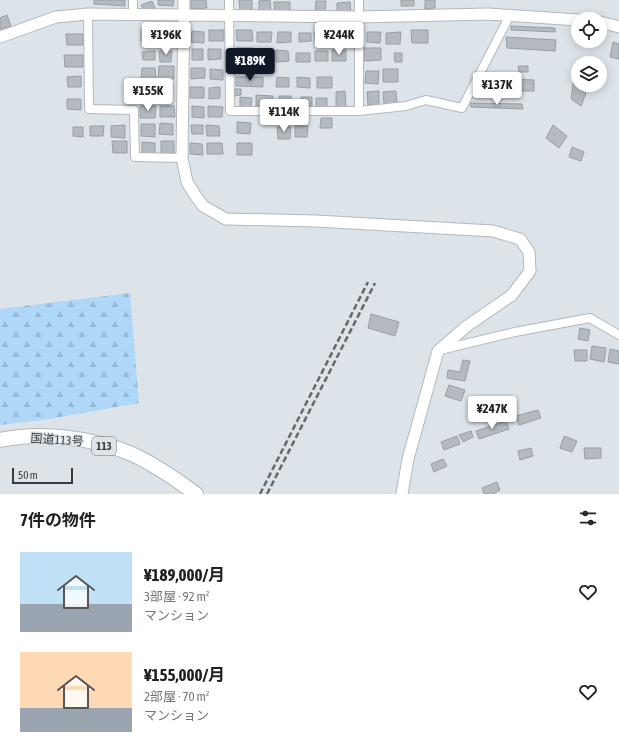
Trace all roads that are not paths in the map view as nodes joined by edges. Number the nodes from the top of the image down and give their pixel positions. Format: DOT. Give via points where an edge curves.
graph roads {
  1 [pos="133,0"];
  2 [pos="184,0"];
  3 [pos="229,0"];
  4 [pos="359,0"];
  5 [pos="88,14"];
  6 [pos="133,15"];
  7 [pos="510,15"];
  8 [pos="184,16"];
  9 [pos="229,16"];
  10 [pos="358,17"];
  11 [pos="571,19"];
  12 [pos="607,24"];
  13 [pos="619,27"];
  14 [pos="0,36"];
  15 [pos="358,111"];
  16 [pos="182,158"];
  17 [pos="619,335"];
  18 [pos="438,351"];
  19 [pos="0,440"];
  20 [pos="196,494"];
  21 [pos="402,494"];
  1 -- 6 [label="street"];
  2 -- 8 [label="street"];
  3 -- 9 [label="street"];
  4 -- 10 [label="street"];
  5 -- 6 [label="street"];
  5 -- 14 [label="street" via="56,17"];
  5 -- 16 [label="street" via="89,109 134,110 135,157"];
  6 -- 8 [label="street"];
  7 -- 10 [label="street"];
  7 -- 11 [label="street"];
  7 -- 15 [label="street" via="462,108 426,100 406,106"];
  8 -- 9 [label="street"];
  8 -- 16 [label="street"];
  9 -- 10 [label="street"];
  9 -- 15 [label="street" via="230,111"];
  10 -- 15 [label="street"];
  12 -- 13 [label="street"];
  16 -- 18 [label="street" via="187,182 195,195 203,206 226,219 316,221 493,231 520,239 529,252 530,271 520,285 512,295 467,326"];
  17 -- 18 [label="street" via="590,318 515,332"];
  18 -- 21 [label="street" via="408,459"];
  19 -- 20 [label="highway, 国道113号 / 113" via="57,437 114,448 158,468"];
}
